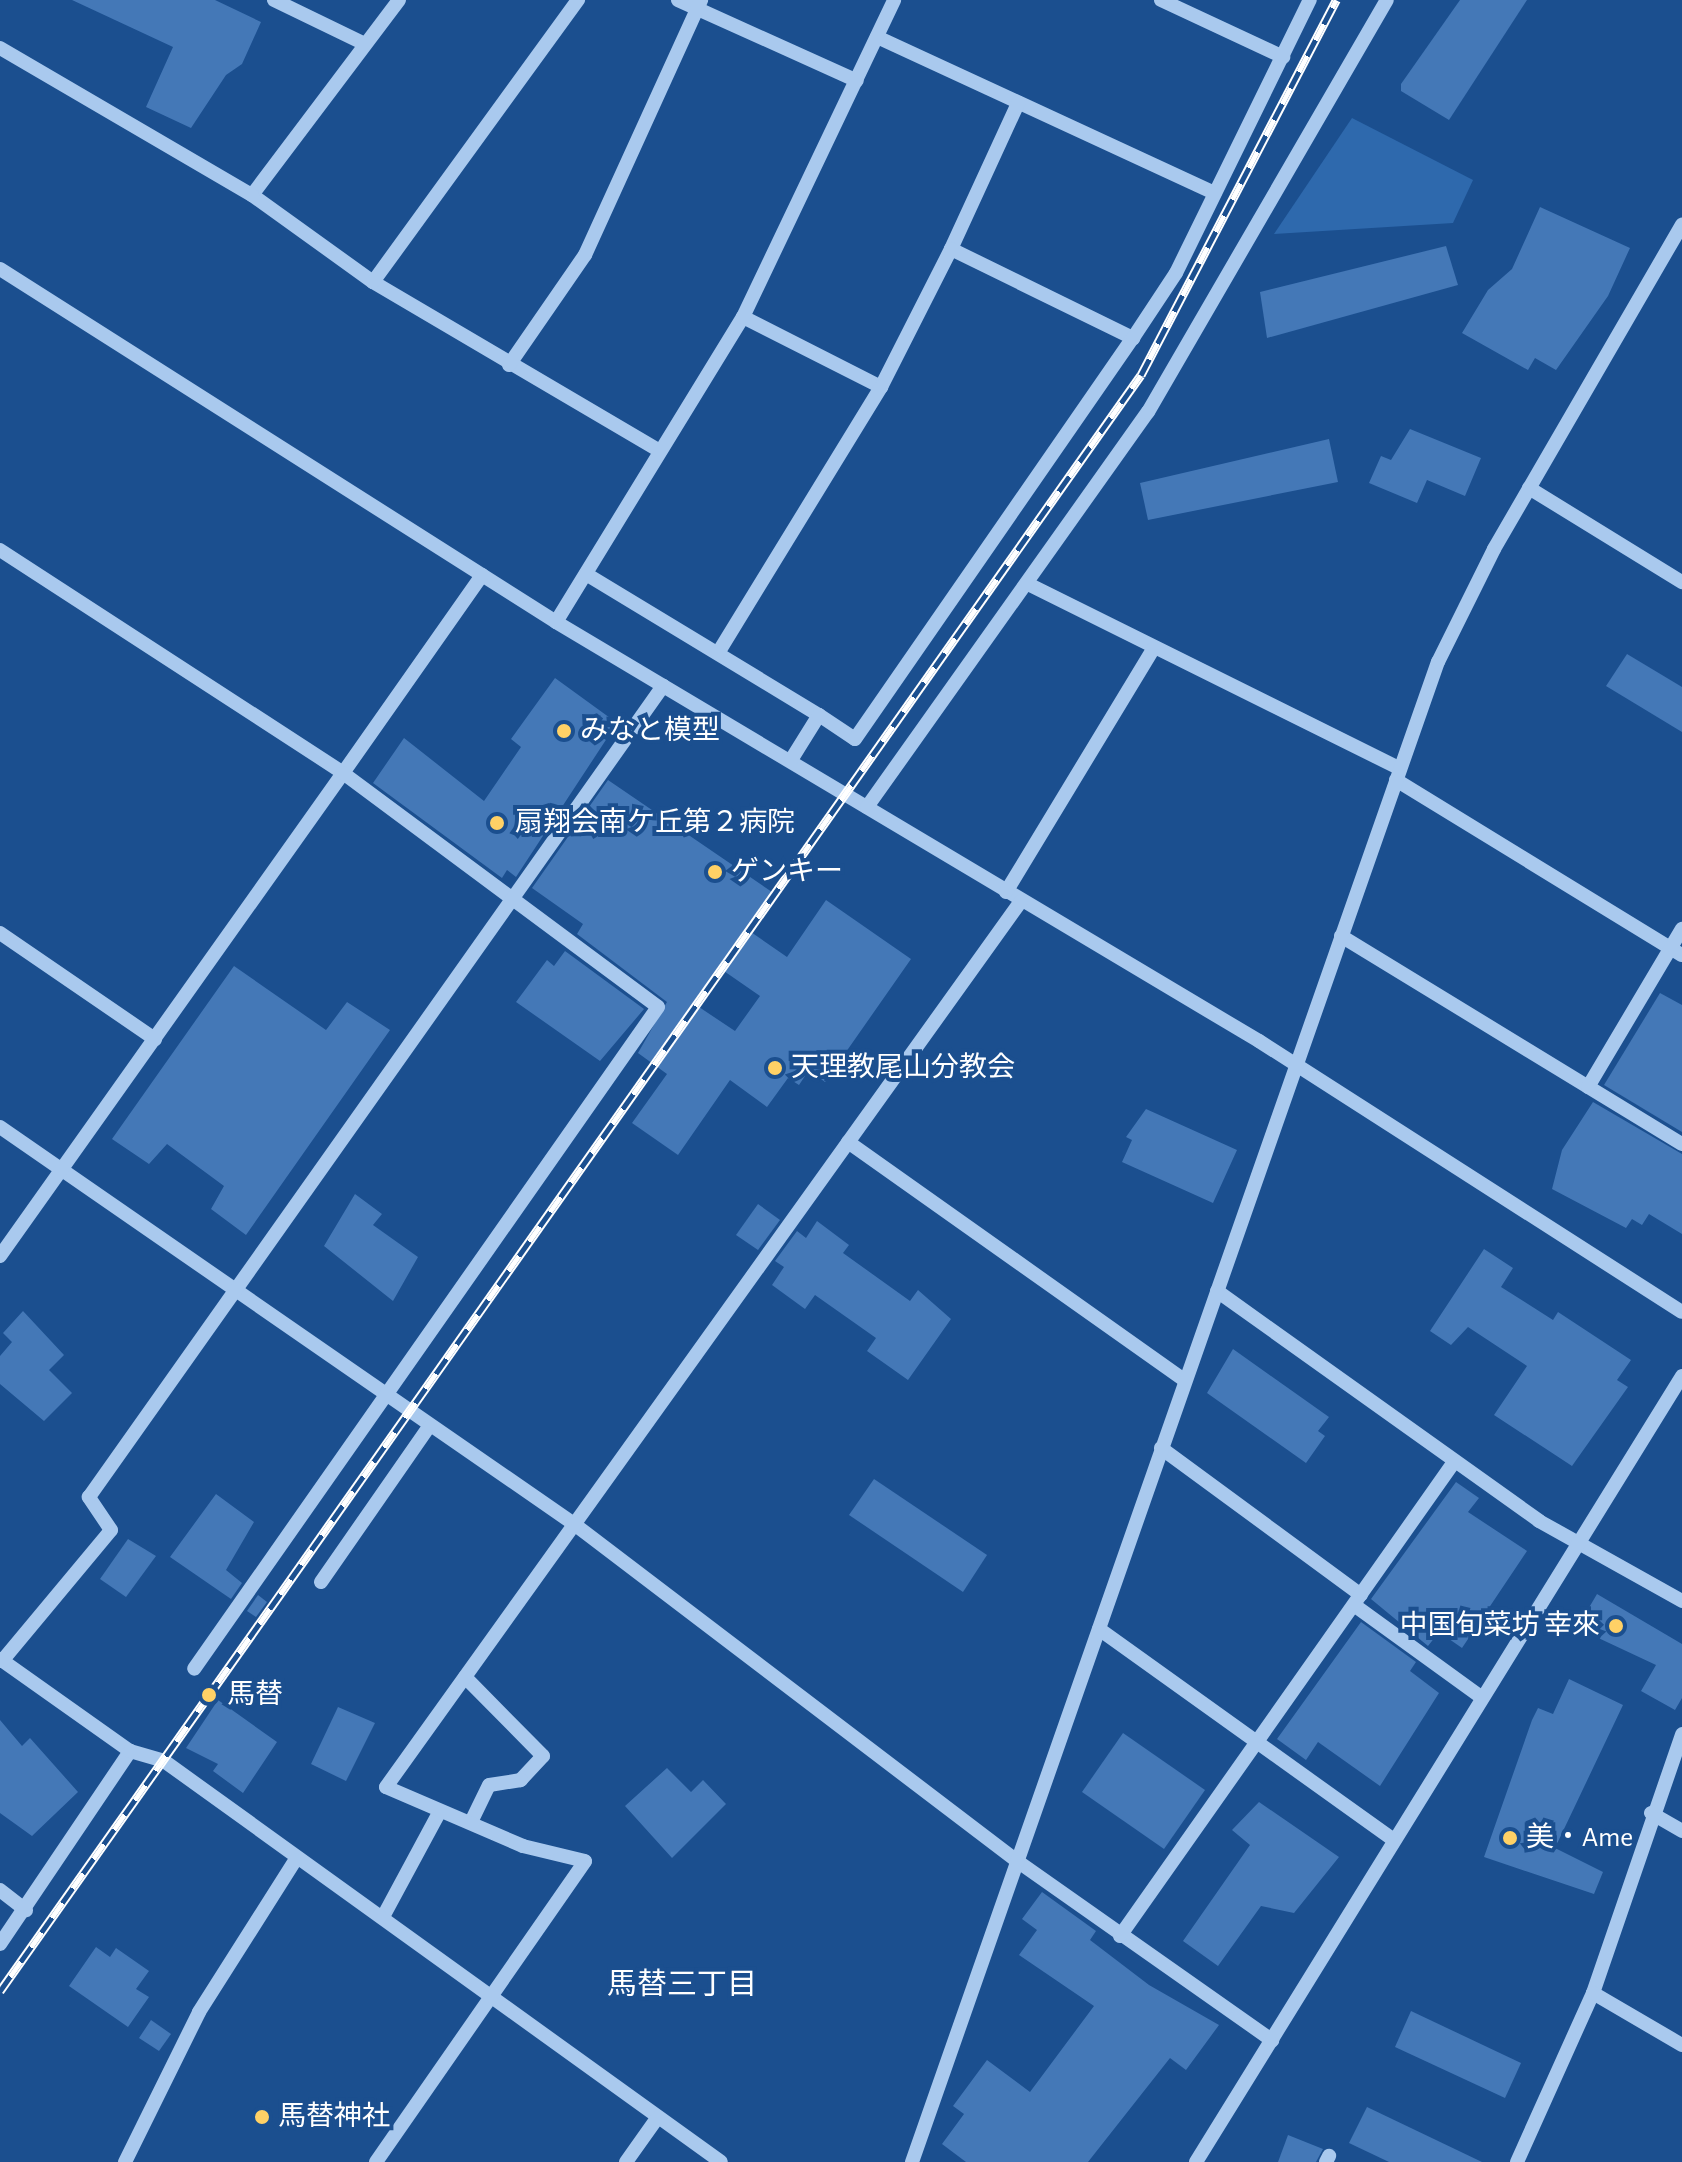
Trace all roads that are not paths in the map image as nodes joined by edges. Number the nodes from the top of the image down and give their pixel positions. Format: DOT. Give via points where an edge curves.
graph roads {
  1 [pos="274,0"];
  2 [pos="399,0"];
  3 [pos="578,0"];
  4 [pos="678,0"];
  5 [pos="894,0"];
  6 [pos="1161,0"];
  7 [pos="1310,0"];
  8 [pos="1387,0"];
  9 [pos="699,4"];
  10 [pos="877,37"];
  11 [pos="365,44"];
  12 [pos="0,48"];
  13 [pos="1283,57"];
  14 [pos="857,81"];
  15 [pos="1018,103"];
  16 [pos="1215,193"];
  17 [pos="252,195"];
  18 [pos="1682,225"];
  19 [pos="951,249"];
  20 [pos="0,269"];
  21 [pos="373,282"];
  22 [pos="743,317"];
  23 [pos="1133,338"];
  24 [pos="509,365"];
  25 [pos="881,387"];
  26 [pos="660,451"];
  27 [pos="1529,488"];
  28 [pos="1,546"];
  29 [pos="586,574"];
  30 [pos="482,575"];
  31 [pos="1682,582"];
  32 [pos="1028,584"];
  33 [pos="556,622"];
  34 [pos="1153,649"];
  35 [pos="718,653"];
  36 [pos="663,686"];
  37 [pos="819,715"];
  38 [pos="791,760"];
  39 [pos="343,773"];
  40 [pos="1398,774"];
  41 [pos="867,807"];
  42 [pos="1006,892"];
  43 [pos="1021,901"];
  44 [pos="511,902"];
  45 [pos="1682,929"];
  46 [pos="0,933"];
  47 [pos="1341,936"];
  48 [pos="1676,952"];
  49 [pos="155,1039"];
  50 [pos="1297,1065"];
  51 [pos="1588,1087"];
  52 [pos="0,1127"];
  53 [pos="848,1142"];
  54 [pos="1682,1144"];
  55 [pos="66,1173"];
  56 [pos="0,1256"];
  57 [pos="1217,1291"];
  58 [pos="234,1294"];
  59 [pos="1682,1312"];
  60 [pos="1682,1376"];
  61 [pos="1185,1381"];
  62 [pos="386,1395"];
  63 [pos="428,1428"];
  64 [pos="1161,1448"];
  65 [pos="1454,1462"];
  66 [pos="574,1524"];
  67 [pos="1578,1542"];
  68 [pos="321,1582"];
  69 [pos="1357,1600"];
  70 [pos="1682,1601"];
  71 [pos="1099,1629"];
  72 [pos="1,1660"];
  73 [pos="194,1669"];
  74 [pos="465,1677"];
  75 [pos="1481,1697"];
  76 [pos="1682,1734"];
  77 [pos="1257,1742"];
  78 [pos="130,1751"];
  79 [pos="439,1813"];
  80 [pos="1651,1813"];
  81 [pos="471,1822"];
  82 [pos="1682,1831"];
  83 [pos="1394,1840"];
  84 [pos="295,1861"];
  85 [pos="1017,1861"];
  86 [pos="0,1890"];
  87 [pos="26,1910"];
  88 [pos="384,1915"];
  89 [pos="1120,1936"];
  90 [pos="0,1944"];
  91 [pos="1593,1993"];
  92 [pos="492,2002"];
  93 [pos="1272,2040"];
  94 [pos="1682,2045"];
  95 [pos="658,2117"];
  96 [pos="125,2162"];
  97 [pos="376,2162"];
  98 [pos="626,2162"];
  99 [pos="721,2162"];
  100 [pos="912,2162"];
  101 [pos="1196,2162"];
  102 [pos="1517,2162"];
  1 -- 11 [label="street"];
  2 -- 11 [label="street"];
  3 -- 21 [label="street"];
  4 -- 9 [label="street"];
  5 -- 10 [label="street"];
  6 -- 13 [label="street"];
  7 -- 13 [label="street"];
  8 -- 32 [label="street" via="1148,412"];
  9 -- 14 [label="street"];
  9 -- 24 [label="street" via="585,255"];
  10 -- 14 [label="street"];
  10 -- 15 [label="street"];
  11 -- 17 [label="street"];
  12 -- 17 [label="street"];
  13 -- 16 [label="street"];
  14 -- 22 [label="street"];
  15 -- 16 [label="street"];
  15 -- 19 [label="street"];
  16 -- 23 [label="street"];
  17 -- 21 [label="street"];
  18 -- 27 [label="street"];
  19 -- 23 [label="street"];
  19 -- 25 [label="street"];
  20 -- 30 [label="street"];
  21 -- 24 [label="street"];
  22 -- 25 [label="street"];
  22 -- 26 [label="street"];
  23 -- 37 [label="street" via="855,739"];
  24 -- 26 [label="street"];
  25 -- 35 [label="street"];
  26 -- 29 [label="street"];
  27 -- 31 [label="street"];
  27 -- 40 [label="street" via="1438,662"];
  28 -- 39 [label="street"];
  29 -- 33 [label="street"];
  29 -- 35 [label="street"];
  30 -- 33 [label="street"];
  30 -- 39 [label="street"];
  32 -- 34 [label="street"];
  32 -- 41 [label="street"];
  33 -- 36 [label="street"];
  34 -- 40 [label="street"];
  34 -- 42 [label="street"];
  35 -- 37 [label="street"];
  36 -- 38 [label="street"];
  36 -- 44 [label="street"];
  37 -- 38 [label="street"];
  38 -- 41 [label="street"];
  39 -- 44 [label="street"];
  39 -- 49 [label="street"];
  40 -- 47 [label="street"];
  40 -- 48 [label="street"];
  41 -- 42 [label="street"];
  42 -- 43 [label="street"];
  43 -- 50 [label="street"];
  43 -- 53 [label="street"];
  44 -- 58 [label="street"];
  44 -- 62 [label="street" via="658,1007"];
  45 -- 48 [label="street"];
  46 -- 49 [label="street"];
  47 -- 50 [label="street"];
  47 -- 51 [label="street"];
  48 -- 51 [label="street"];
  49 -- 55 [label="street"];
  50 -- 57 [label="street"];
  50 -- 59 [label="street"];
  51 -- 54 [label="street"];
  52 -- 55 [label="street"];
  53 -- 61 [label="street"];
  53 -- 66 [label="street"];
  55 -- 56 [label="street"];
  55 -- 58 [label="street"];
  57 -- 61 [label="street"];
  57 -- 65 [label="street"];
  58 -- 62 [label="street"];
  58 -- 72 [label="street" via="89,1497 111,1530"];
  60 -- 67 [label="street"];
  61 -- 64 [label="street"];
  62 -- 63 [label="street"];
  62 -- 73 [label="street"];
  63 -- 66 [label="street"];
  63 -- 68 [label="street"];
  64 -- 69 [label="street"];
  64 -- 71 [label="street"];
  65 -- 67 [label="street"];
  65 -- 69 [label="street"];
  66 -- 74 [label="street"];
  66 -- 85 [label="street"];
  67 -- 70 [label="street"];
  67 -- 75 [label="street"];
  69 -- 75 [label="street"];
  69 -- 77 [label="street"];
  71 -- 77 [label="street"];
  71 -- 85 [label="street"];
  72 -- 78 [label="street"];
  74 -- 79 [label="street" via="386,1787"];
  74 -- 81 [label="street" via="543,1756 521,1780 489,1785"];
  75 -- 83 [label="street"];
  76 -- 80 [label="street"];
  77 -- 83 [label="street"];
  77 -- 89 [label="street"];
  78 -- 84 [label="street" via="164,1761"];
  78 -- 87 [label="street"];
  79 -- 81 [label="street"];
  79 -- 88 [label="street"];
  80 -- 82 [label="street"];
  80 -- 91 [label="street"];
  81 -- 92 [label="street" via="523,1846 585,1861"];
  83 -- 93 [label="street"];
  84 -- 88 [label="street"];
  84 -- 96 [label="street" via="199,2012"];
  85 -- 89 [label="street"];
  85 -- 100 [label="street"];
  86 -- 87 [label="street"];
  87 -- 90 [label="street"];
  88 -- 92 [label="street"];
  89 -- 93 [label="street"];
  91 -- 94 [label="street"];
  91 -- 102 [label="street"];
  92 -- 95 [label="street"];
  92 -- 97 [label="street"];
  93 -- 101 [label="street"];
  95 -- 98 [label="street"];
  95 -- 99 [label="street"];
}
